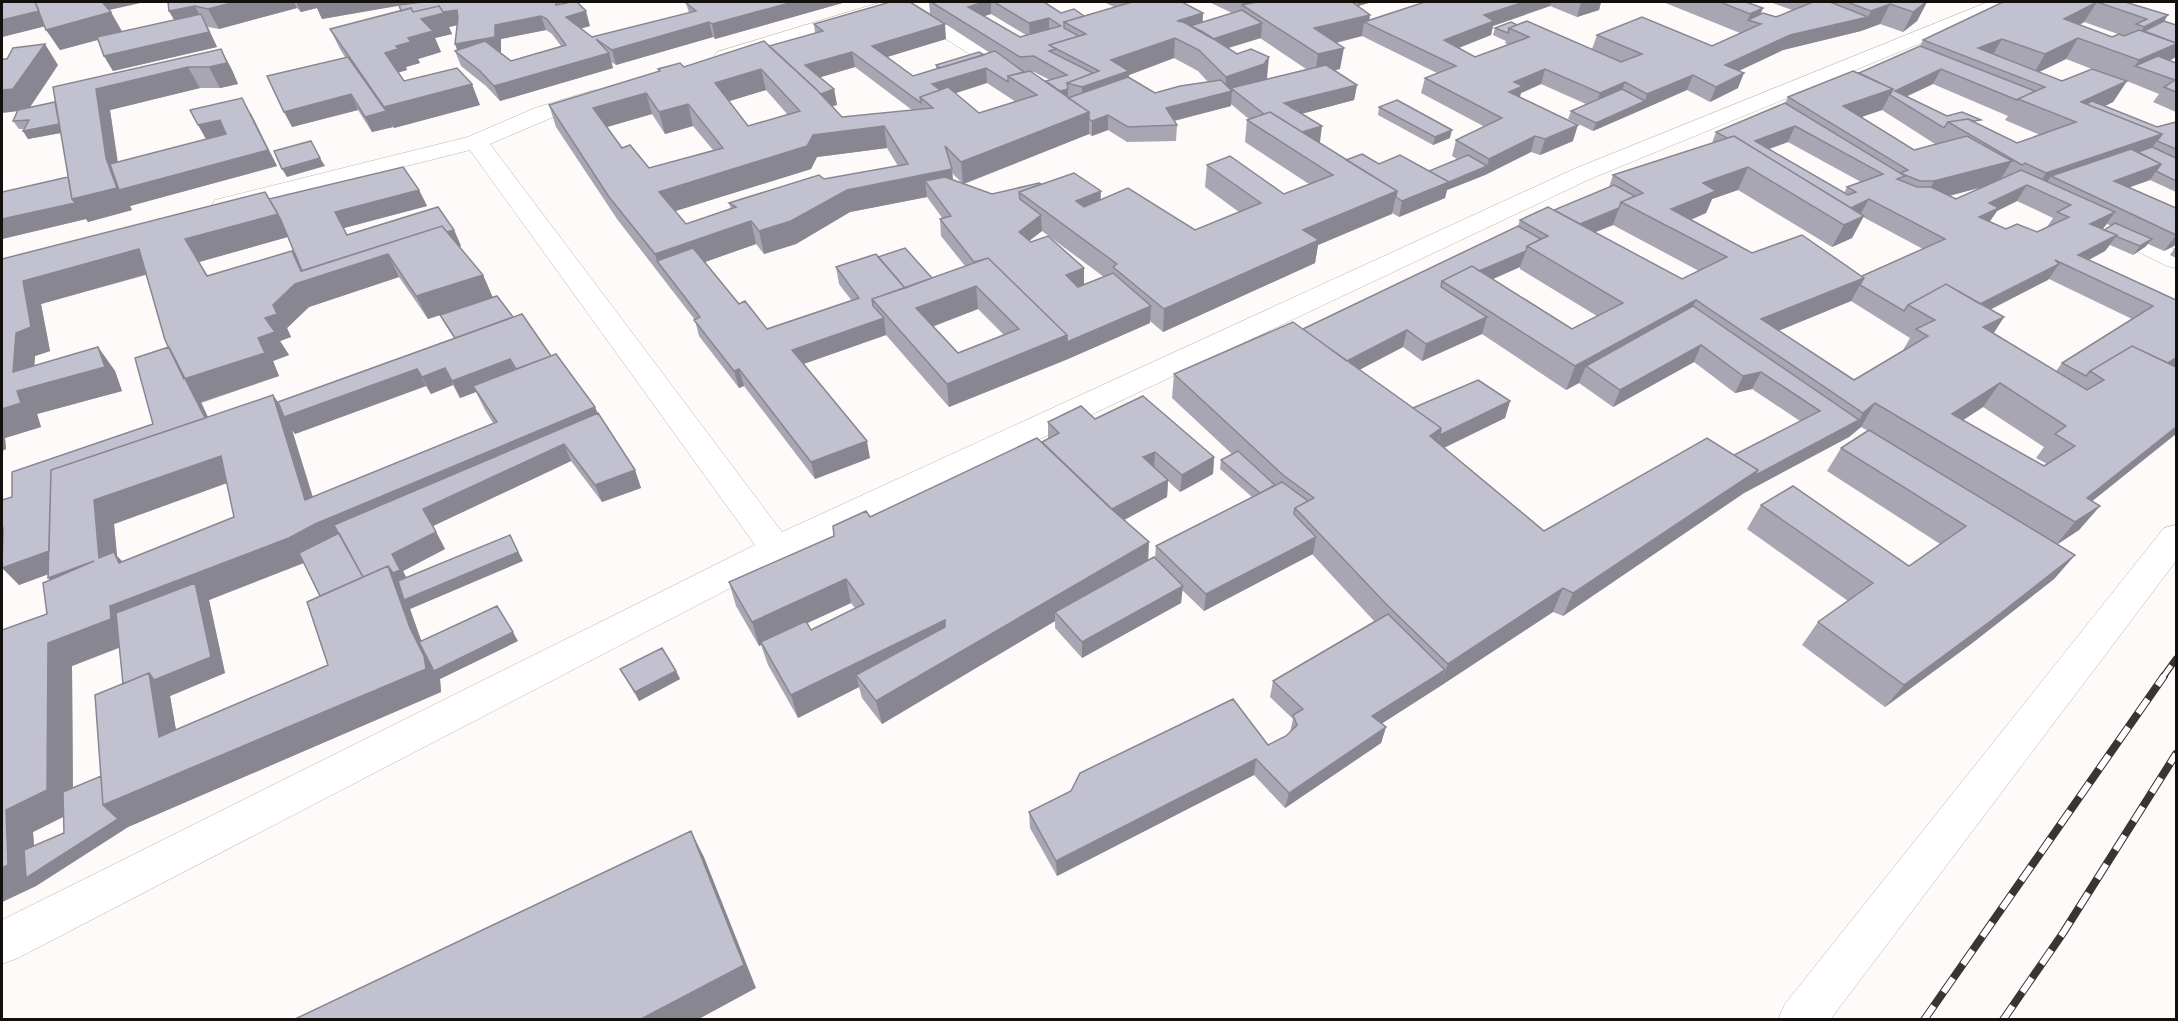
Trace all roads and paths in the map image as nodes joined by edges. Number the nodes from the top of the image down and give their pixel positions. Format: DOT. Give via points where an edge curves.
graph roads {
  1 [pos="900,2"];
  2 [pos="1993,3"];
  3 [pos="699,64"];
  4 [pos="1032,83"];
  5 [pos="609,92"];
  6 [pos="476,142"];
  7 [pos="2049,199"];
  8 [pos="199,212"];
  9 [pos="2176,260"];
  10 [pos="2176,537"];
  11 [pos="776,549"];
  12 [pos="2,944"];
  13 [pos="1801,1020"];
  1 -- 3 [label="street"];
  1 -- 4 [label="street"];
  2 -- 11 [label="street" via="1582,174"];
  5 -- 6 [label="street" via="543,113"];
  6 -- 8 [label="street"];
  6 -- 11 [label="street"];
  7 -- 9 [label="street"];
  10 -- 13 [label="street"];
  11 -- 12 [label="street"];
}
